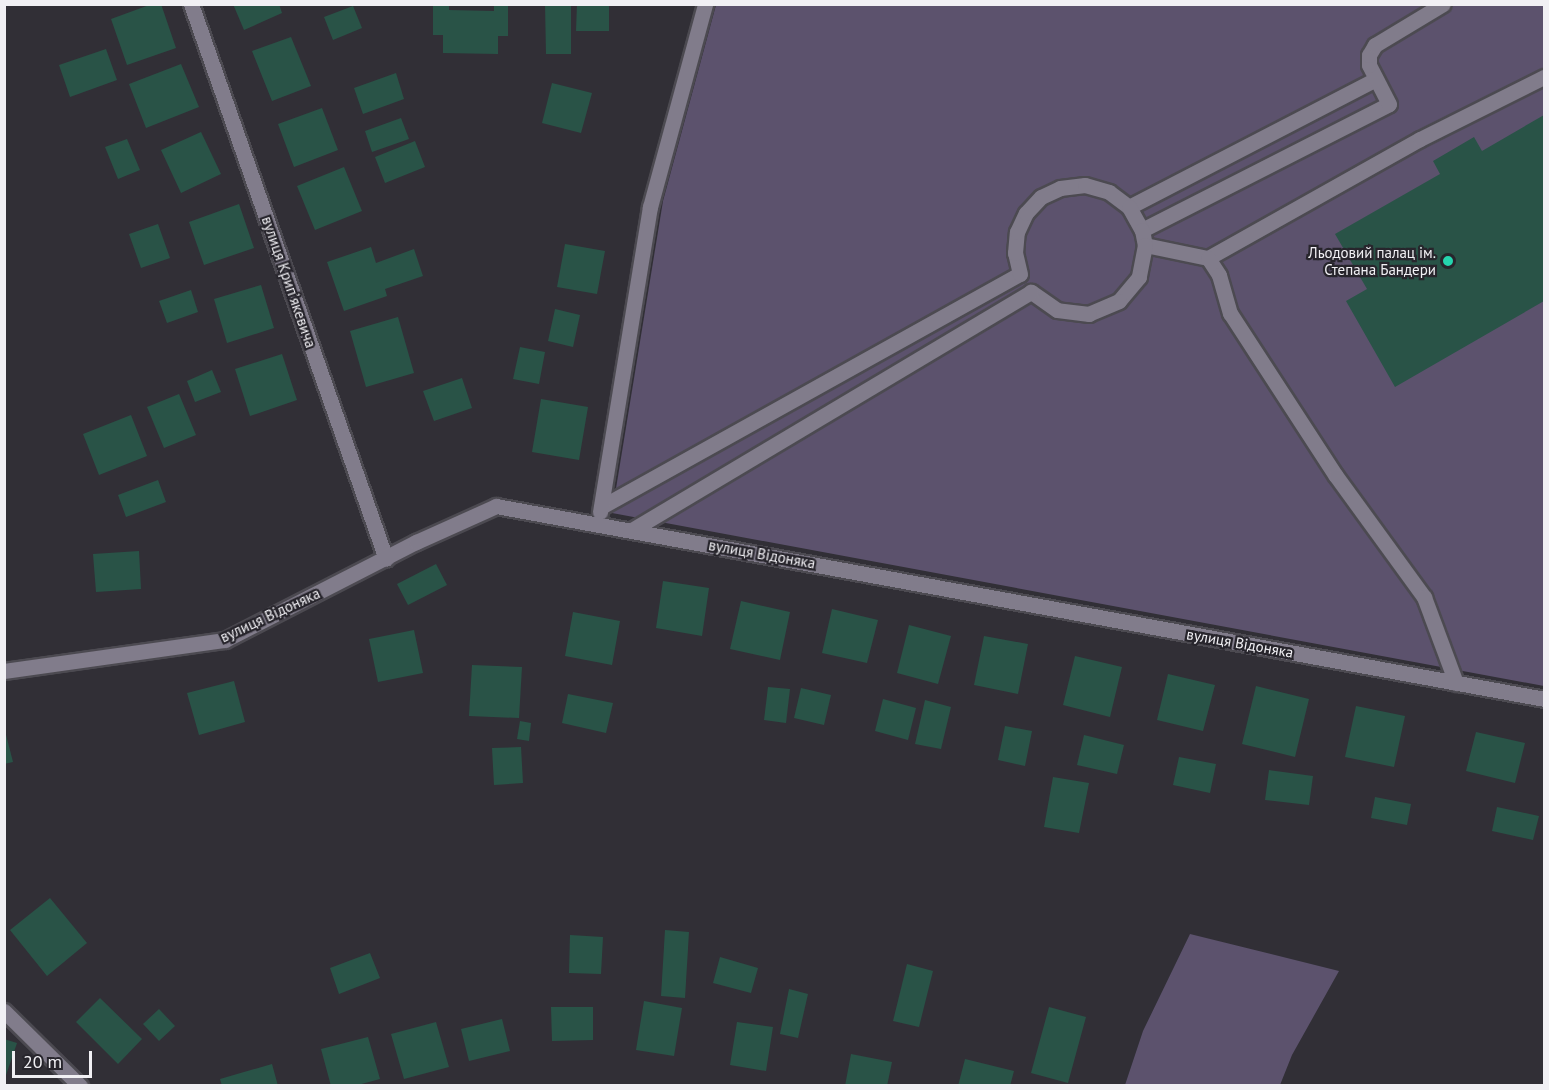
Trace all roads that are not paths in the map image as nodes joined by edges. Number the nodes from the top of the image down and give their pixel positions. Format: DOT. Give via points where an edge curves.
graph roads {
  1 [pos="191,4"];
  2 [pos="705,4"];
  3 [pos="1443,4"];
  4 [pos="1545,77"];
  5 [pos="1376,79"];
  6 [pos="1129,207"];
  7 [pos="1143,238"];
  8 [pos="1208,258"];
  9 [pos="601,507"];
  10 [pos="598,524"];
  11 [pos="631,530"];
  12 [pos="386,559"];
  13 [pos="4,671"];
  14 [pos="1456,683"];
  15 [pos="1545,699"];
  16 [pos="4,1011"];
  17 [pos="80,1086"];
  1 -- 12 [label="street, вулиця Крипʼякевича"];
  2 -- 9 [label="street" via="650,207"];
  3 -- 5 [label="street" via="1375,45 1369,55"];
  4 -- 8 [label="street" via="1420,138"];
  5 -- 6 [label="street"];
  5 -- 7 [label="street" via="1389,104"];
  6 -- 7 [label="street"];
  6 -- 9 [label="street" via="1109,192 1085,185 1060,188 1041,197 1026,213 1017,232 1015,253 1020,274"];
  7 -- 8 [label="street"];
  7 -- 11 [label="street" via="1139,277 1119,301 1089,314 1057,310 1031,292"];
  8 -- 14 [label="street" via="1219,275 1230,313 1336,476 1424,597"];
  9 -- 10 [label="street"];
  10 -- 11 [label="street, вулиця Відоняка"];
  10 -- 12 [label="street, вулиця Відоняка" via="496,506"];
  11 -- 14 [label="street, вулиця Відоняка"];
  12 -- 13 [label="street, вулиця Відоняка" via="225,640"];
  14 -- 15 [label="street, вулиця Відоняка"];
  16 -- 17 [label="street"];
}
